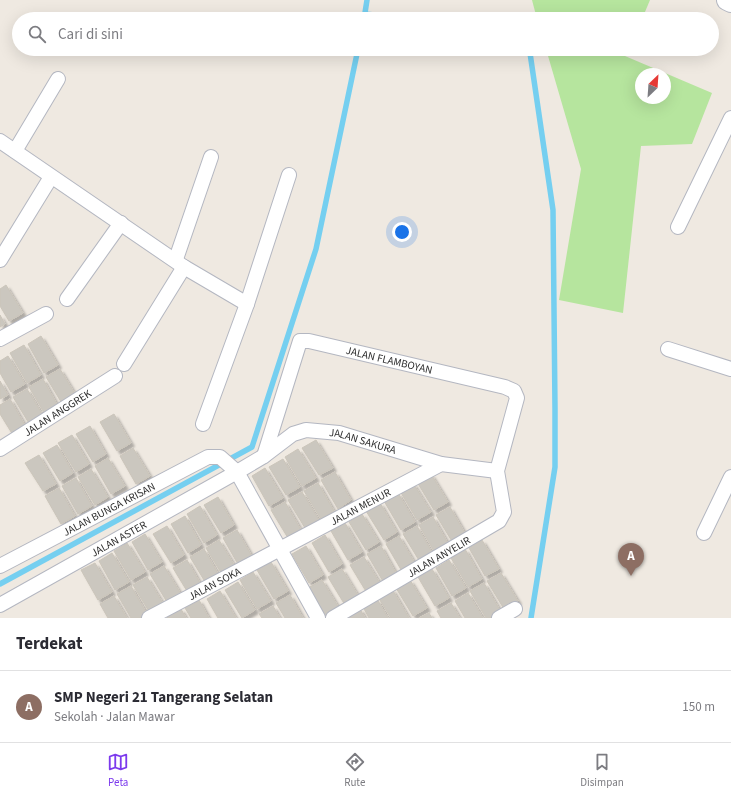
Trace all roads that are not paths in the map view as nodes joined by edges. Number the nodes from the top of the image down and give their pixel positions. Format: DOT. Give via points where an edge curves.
graph roads {
  1 [pos="726,0"];
  2 [pos="731,2"];
  3 [pos="58,79"];
  4 [pos="731,118"];
  5 [pos="0,141"];
  6 [pos="15,152"];
  7 [pos="211,157"];
  8 [pos="289,174"];
  9 [pos="51,177"];
  10 [pos="120,223"];
  11 [pos="678,227"];
  12 [pos="1,255"];
  13 [pos="180,263"];
  14 [pos="67,299"];
  15 [pos="248,304"];
  16 [pos="46,314"];
  17 [pos="0,339"];
  18 [pos="668,349"];
  19 [pos="124,364"];
  20 [pos="731,369"];
  21 [pos="115,376"];
  22 [pos="203,424"];
  23 [pos="0,449"];
  24 [pos="264,456"];
  25 [pos="441,464"];
  26 [pos="497,471"];
  27 [pos="237,472"];
  28 [pos="731,477"];
  29 [pos="704,533"];
  30 [pos="280,550"];
  31 [pos="0,566"];
  32 [pos="0,605"];
  33 [pos="515,609"];
  34 [pos="149,618"];
  35 [pos="318,618"];
  36 [pos="333,618"];
  37 [pos="499,618"];
  1 -- 2 [label="main road"];
  3 -- 6 [label="street"];
  4 -- 11 [label="street"];
  5 -- 6 [label="street"];
  6 -- 9 [label="street"];
  7 -- 13 [label="street"];
  8 -- 15 [label="street"];
  9 -- 10 [label="street"];
  9 -- 12 [label="street"];
  10 -- 13 [label="street"];
  10 -- 14 [label="street"];
  13 -- 15 [label="street"];
  13 -- 19 [label="street"];
  15 -- 22 [label="street"];
  16 -- 17 [label="street"];
  18 -- 20 [label="street"];
  21 -- 23 [label="street, JALAN ANGGREK"];
  24 -- 25 [label="street, JALAN SAKURA" via="293,434 306,430 339,433"];
  24 -- 26 [label="street, JALAN FLAMBOYAN" via="296,349 300,342 310,342 514,391 517,398"];
  24 -- 27 [label="street, JALAN SAKURA"];
  25 -- 26 [label="street, JALAN SAKURA"];
  25 -- 30 [label="street, JALAN MENUR"];
  26 -- 36 [label="street, JALAN ANYELIR" via="504,512 498,521"];
  27 -- 30 [label="street"];
  27 -- 31 [label="street, JALAN BUNGA KRISAN" via="220,457 208,457"];
  27 -- 32 [label="street, JALAN ASTER"];
  28 -- 29 [label="street"];
  30 -- 34 [label="street, JALAN SOKA"];
  30 -- 35 [label="street"];
  33 -- 37 [label="street"];
}
